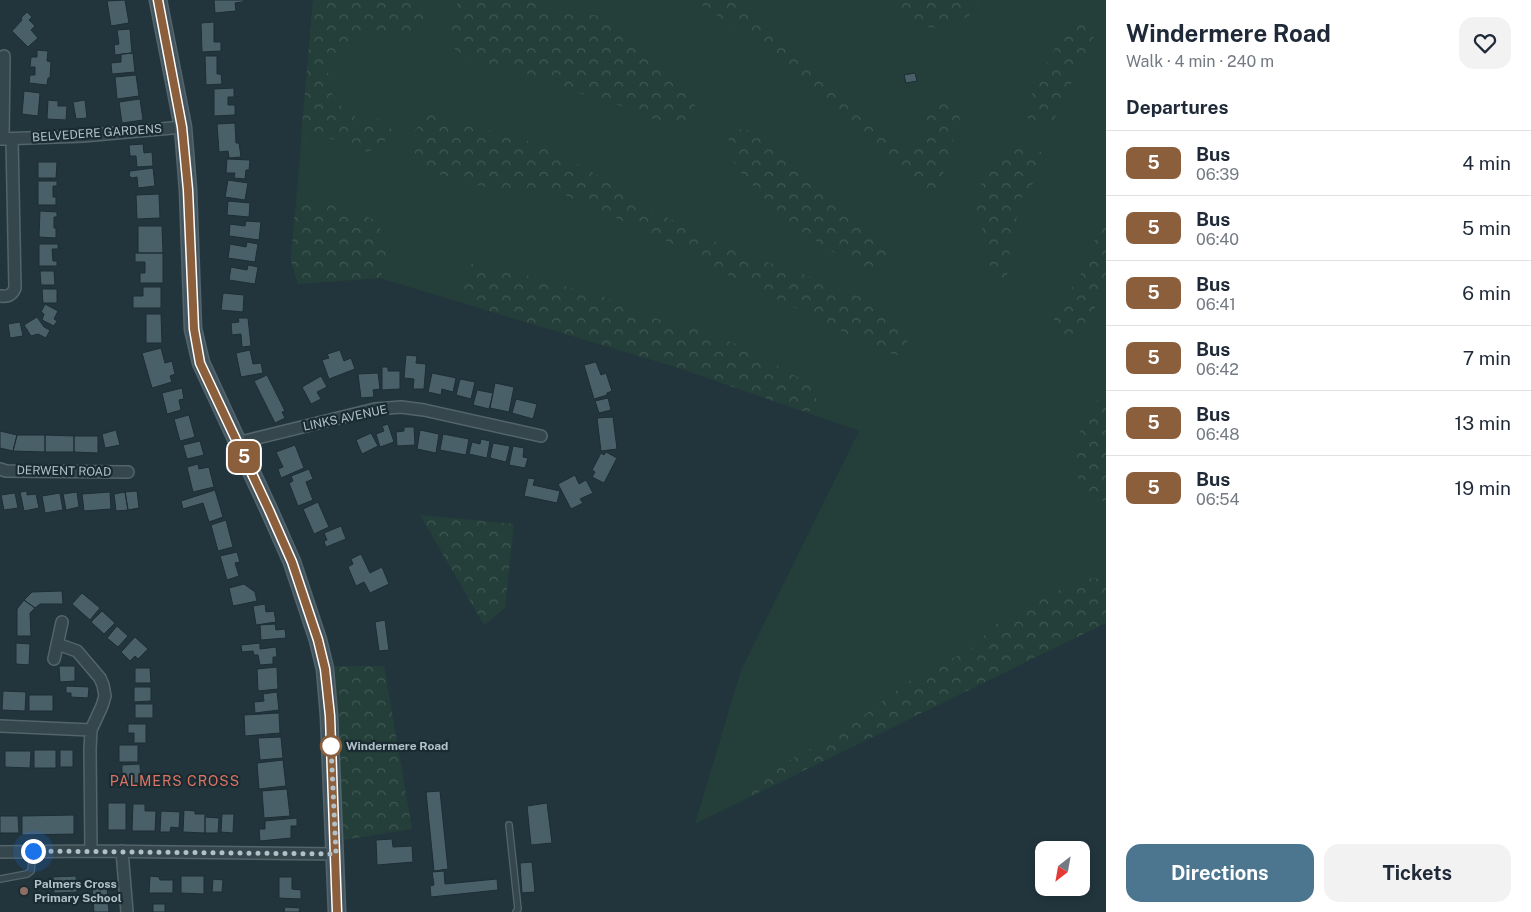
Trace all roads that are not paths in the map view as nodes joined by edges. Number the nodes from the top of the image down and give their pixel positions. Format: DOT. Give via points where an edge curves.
graph roads {
  1 [pos="158,0"];
  2 [pos="4,56"];
  3 [pos="182,127"];
  4 [pos="5,139"];
  5 [pos="0,296"];
  6 [pos="541,436"];
  7 [pos="237,443"];
  8 [pos="0,469"];
  9 [pos="128,472"];
  10 [pos="62,622"];
  11 [pos="57,644"];
  12 [pos="54,659"];
  13 [pos="0,726"];
  14 [pos="91,730"];
  15 [pos="509,825"];
  16 [pos="33,851"];
  17 [pos="91,851"];
  18 [pos="122,851"];
  19 [pos="0,852"];
  20 [pos="336,854"];
  21 [pos="0,878"];
  22 [pos="127,912"];
  23 [pos="337,912"];
  24 [pos="516,912"];
  1 -- 3 [label="street"];
  2 -- 4 [label="street"];
  3 -- 4 [label="street, BELVEDERE GARDENS"];
  3 -- 7 [label="street" via="194,329 200,363"];
  4 -- 5 [label="street" via="15,288 8,297"];
  6 -- 7 [label="street, LINKS AVENUE" via="401,407 375,409"];
  7 -- 20 [label="street" via="292,562 325,669"];
  8 -- 9 [label="street, DERWENT ROAD"];
  10 -- 11 [label="street"];
  11 -- 12 [label="street"];
  11 -- 14 [label="street" via="77,651 103,685 105,696"];
  13 -- 14 [label="street"];
  14 -- 17 [label="street"];
  15 -- 24 [label="lane"];
  16 -- 17 [label="street"];
  16 -- 19 [label="street"];
  16 -- 21 [label="lane" via="31,872"];
  17 -- 18 [label="street"];
  18 -- 20 [label="street"];
  18 -- 22 [label="street"];
  20 -- 23 [label="street"];
}
